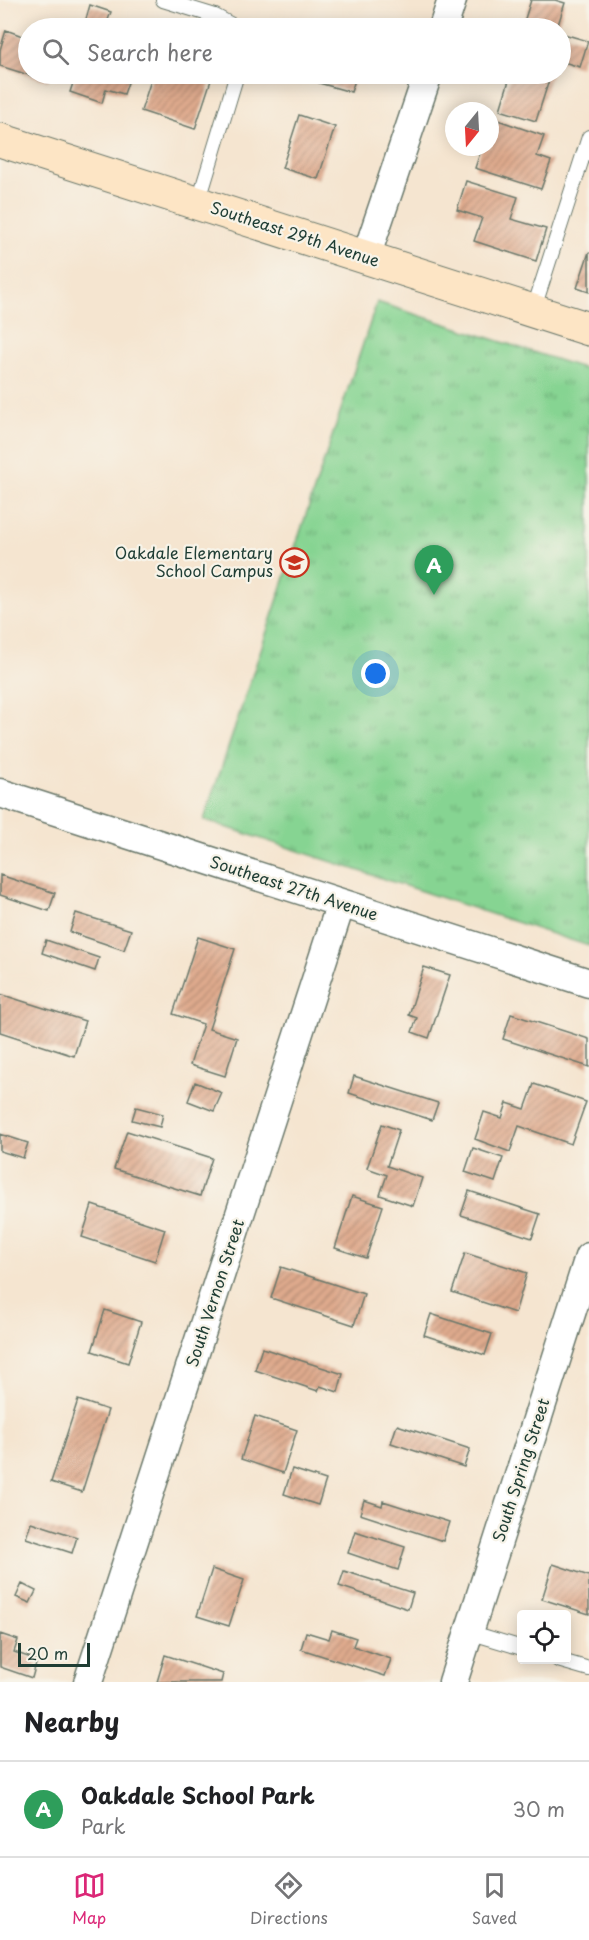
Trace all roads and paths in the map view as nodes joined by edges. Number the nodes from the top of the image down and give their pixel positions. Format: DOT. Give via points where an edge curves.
graph roads {
  1 [pos="163,0"];
  2 [pos="452,0"];
  3 [pos="219,18"];
  4 [pos="446,18"];
  5 [pos="234,84"];
  6 [pos="425,84"];
  7 [pos="589,137"];
  8 [pos="0,140"];
  9 [pos="198,203"];
  10 [pos="366,257"];
  11 [pos="533,311"];
  12 [pos="589,329"];
  13 [pos="0,793"];
  14 [pos="341,903"];
  15 [pos="589,983"];
  16 [pos="589,1257"];
  17 [pos="469,1632"];
  18 [pos="517,1646"];
  19 [pos="571,1663"];
  20 [pos="589,1669"];
  21 [pos="88,1682"];
  22 [pos="453,1682"];
  1 -- 3 [label="lane"];
  2 -- 4 [label="street"];
  5 -- 9 [label="lane"];
  6 -- 10 [label="street"];
  7 -- 11 [label="lane"];
  8 -- 9 [label="street, Southeast 29th Avenue"];
  9 -- 10 [label="street, Southeast 29th Avenue"];
  10 -- 11 [label="street, Southeast 29th Avenue"];
  11 -- 12 [label="street, Southeast 29th Avenue"];
  13 -- 14 [label="street, Southeast 27th Avenue"];
  14 -- 15 [label="street, Southeast 27th Avenue"];
  14 -- 21 [label="street, South Vernon Street"];
  16 -- 17 [label="street, South Spring Street"];
  17 -- 18 [label="lane"];
  17 -- 22 [label="street, South Spring Street"];
  19 -- 20 [label="lane"];
}
